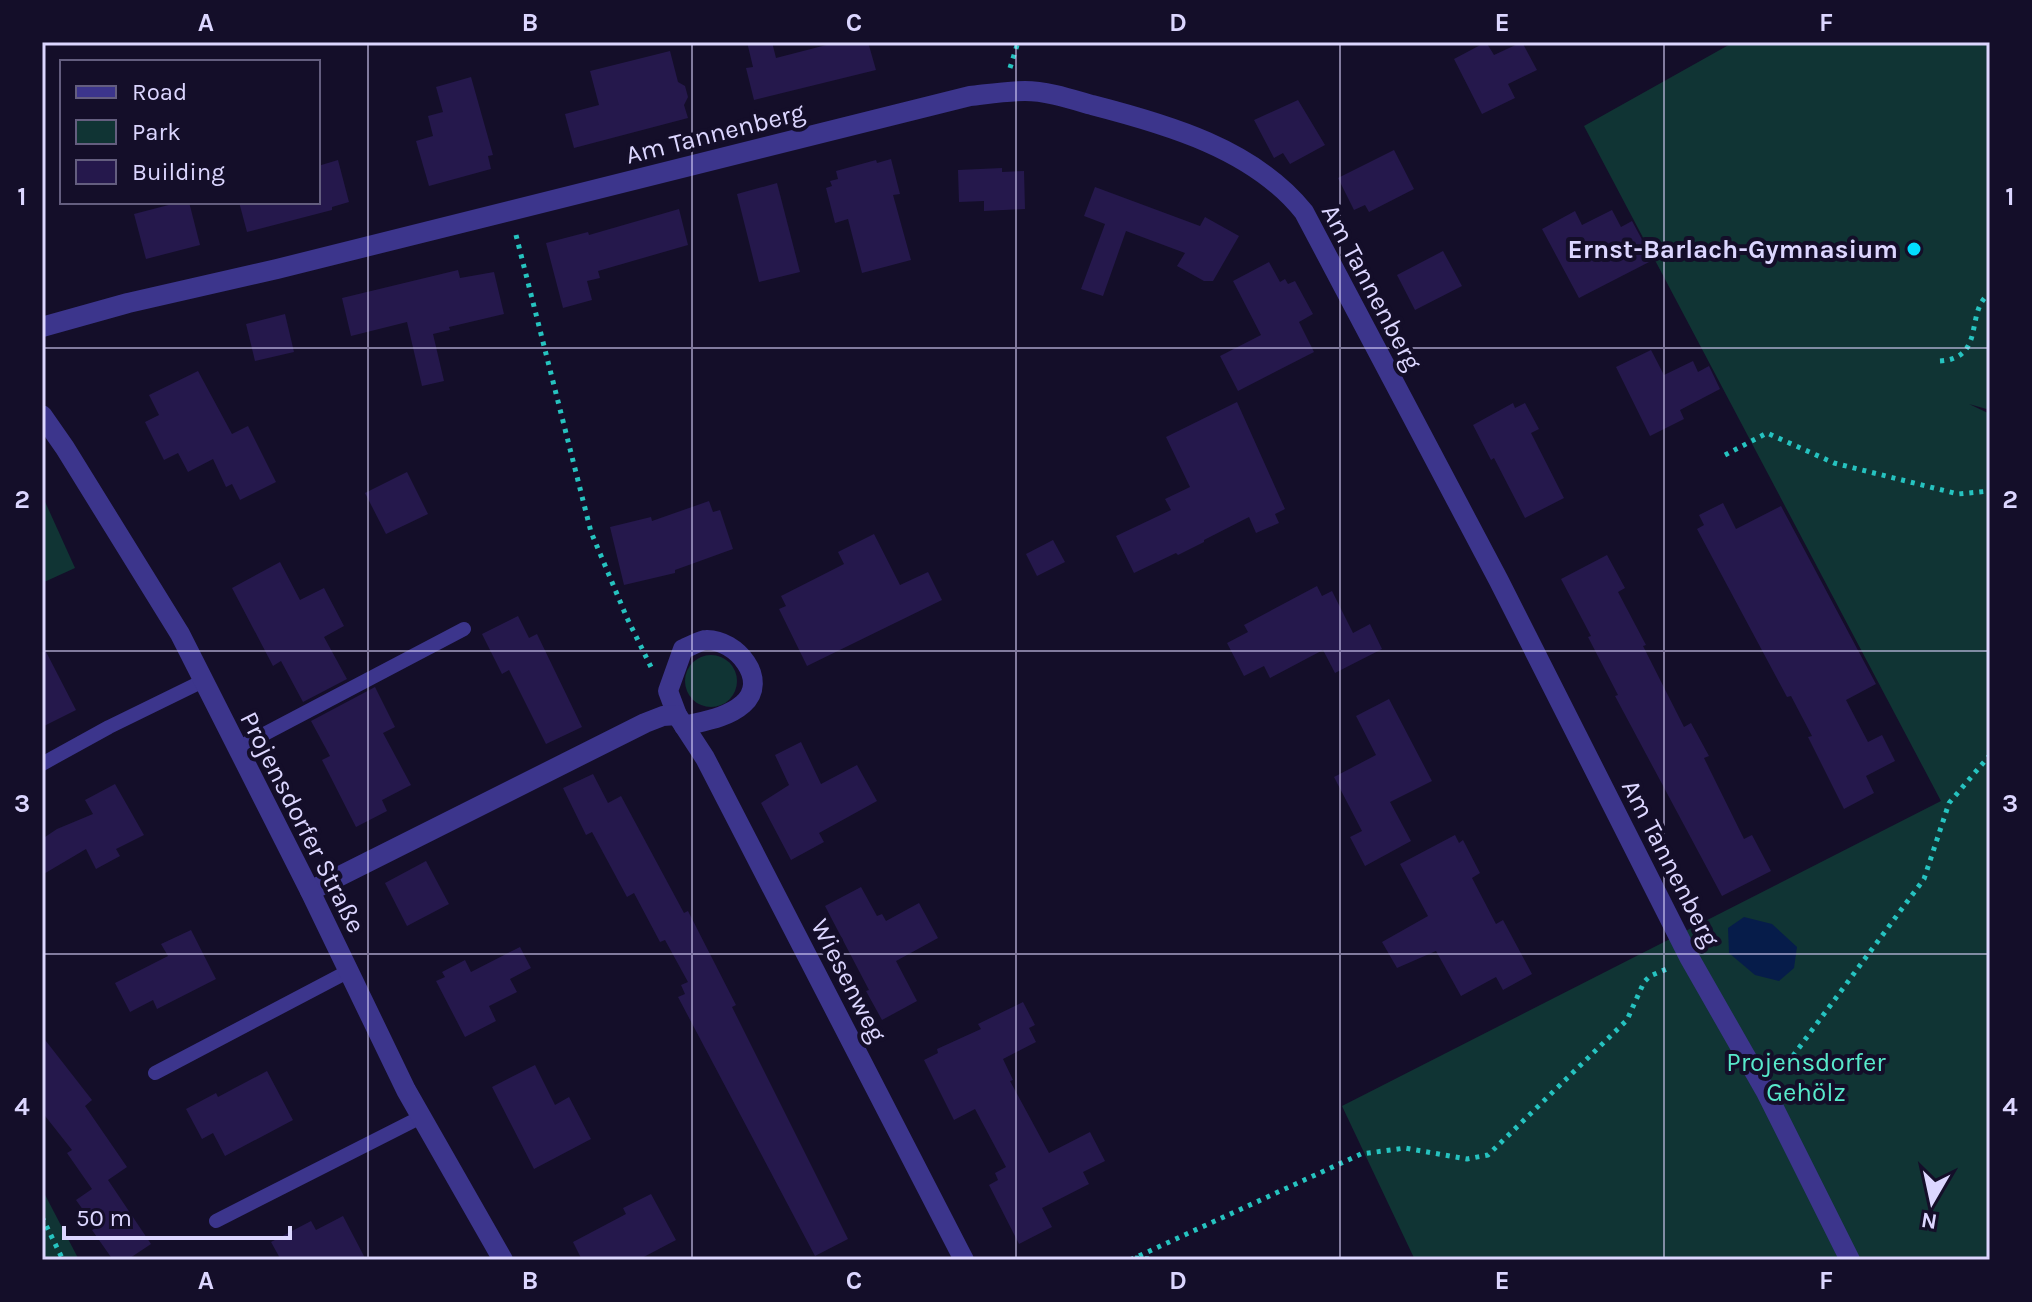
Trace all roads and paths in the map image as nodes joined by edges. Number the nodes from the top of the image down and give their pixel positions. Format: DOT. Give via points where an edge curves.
graph roads {
  1 [pos="509,211"];
  2 [pos="1990,293"];
  3 [pos="42,327"];
  4 [pos="1940,361"];
  5 [pos="42,415"];
  6 [pos="1725,455"];
  7 [pos="1990,491"];
  8 [pos="464,629"];
  9 [pos="203,681"];
  10 [pos="668,691"];
  11 [pos="681,720"];
  12 [pos="236,749"];
  13 [pos="1990,755"];
  14 [pos="42,764"];
  15 [pos="310,891"];
  16 [pos="1689,957"];
  17 [pos="349,971"];
  18 [pos="155,1073"];
  19 [pos="1766,1092"];
  20 [pos="421,1117"];
  21 [pos="42,1217"];
  22 [pos="216,1221"];
  23 [pos="1132,1259"];
  24 [pos="63,1260"];
  25 [pos="503,1260"];
  26 [pos="964,1260"];
  27 [pos="1163,1260"];
  28 [pos="1850,1260"];
  1 -- 3 [label="street, Am Tannenberg"];
  1 -- 10 [label="path" via="591,532 627,618"];
  1 -- 16 [label="street, Am Tannenberg" via="970,96 1027,91 1168,126 1243,162 1279,186 1304,212"];
  2 -- 4 [label="path" via="1981,304 1969,345 1956,358"];
  5 -- 9 [label="street, Projensdorfer Straße" via="180,634"];
  6 -- 7 [label="path" via="1767,433 1834,463 1958,494"];
  8 -- 12 [label="lane"];
  9 -- 12 [label="street, Projensdorfer Straße"];
  9 -- 14 [label="lane"];
  10 -- 11 [label="street, Wiesenweg"];
  10 -- 11 [label="street" via="683,649 706,640 731,647 750,666 753,688 744,703 725,715"];
  11 -- 15 [label="street" via="663,716 645,723"];
  11 -- 26 [label="street, Wiesenweg"];
  12 -- 15 [label="street, Projensdorfer Straße"];
  13 -- 19 [label="path" via="1949,803 1924,879"];
  15 -- 17 [label="street, Projensdorfer Straße"];
  16 -- 19 [label="street, Am Tannenberg"];
  16 -- 23 [label="path" via="1650,976 1627,1020 1488,1155 1467,1159 1405,1148 1361,1154"];
  17 -- 18 [label="lane"];
  17 -- 20 [label="street, Projensdorfer Straße"];
  19 -- 28 [label="street, Am Tannenberg"];
  20 -- 22 [label="lane"];
  20 -- 25 [label="street, Projensdorfer Straße"];
  21 -- 24 [label="path"];
  23 -- 27 [label="path"];
}
